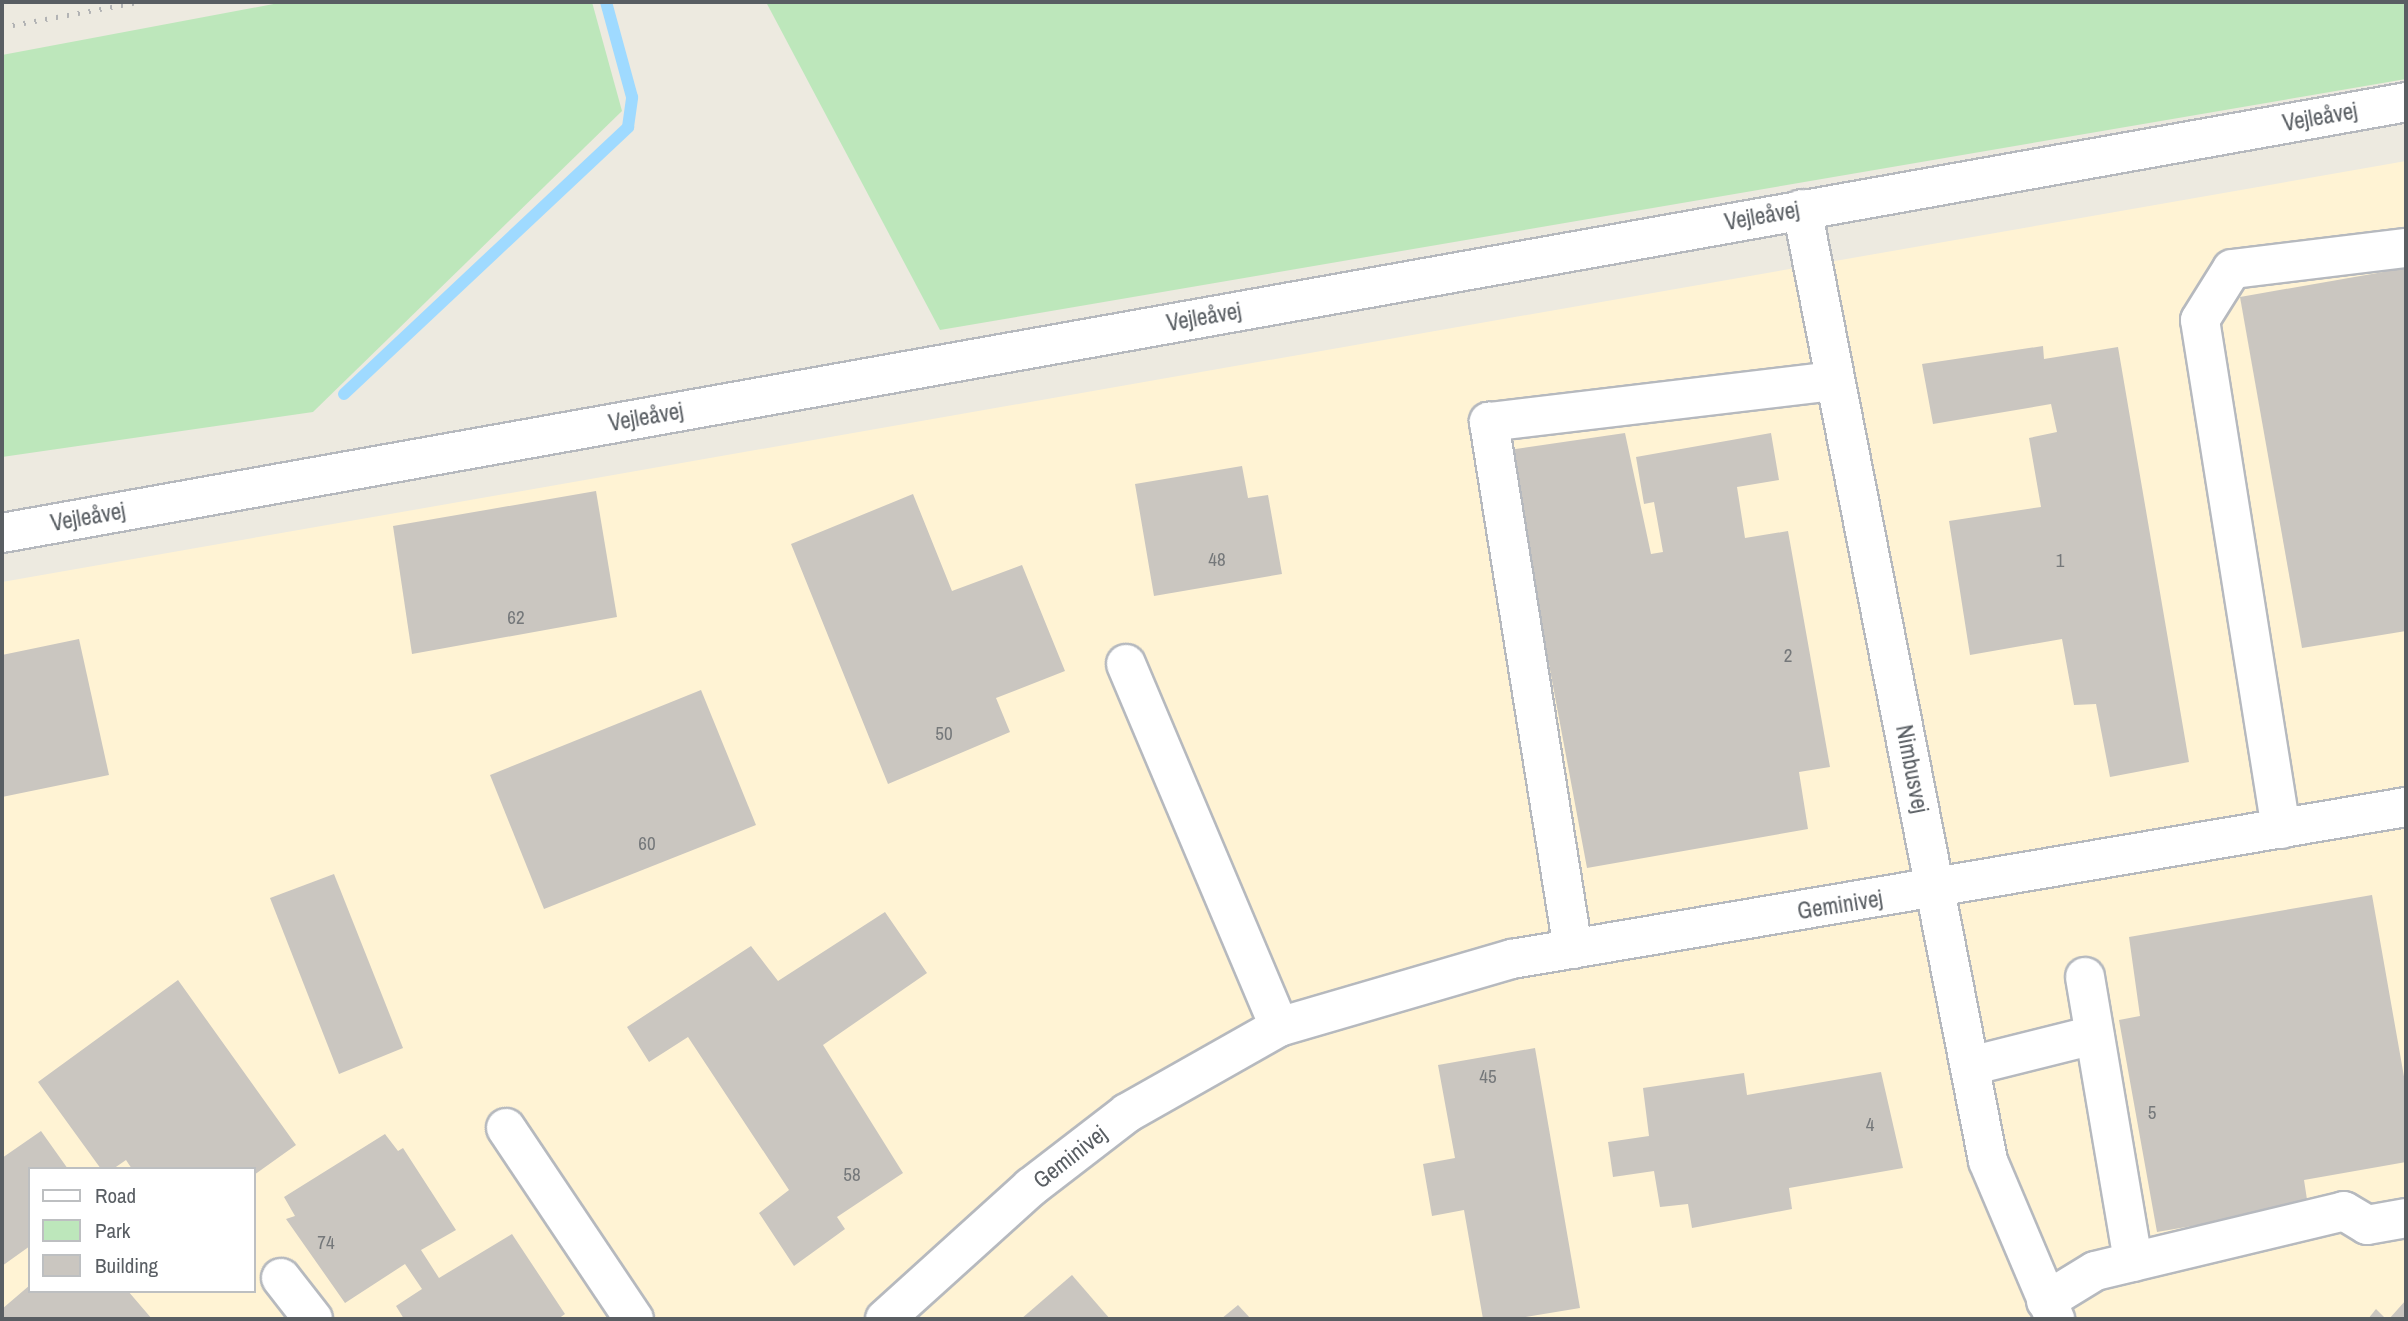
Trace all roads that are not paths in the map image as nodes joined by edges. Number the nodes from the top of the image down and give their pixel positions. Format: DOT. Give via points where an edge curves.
graph roads {
  1 [pos="2406,102"];
  2 [pos="1802,209"];
  3 [pos="2406,248"];
  4 [pos="1835,381"];
  5 [pos="2,533"];
  6 [pos="1126,664"];
  7 [pos="2406,807"];
  8 [pos="2281,829"];
  9 [pos="1935,889"];
  10 [pos="1573,949"];
  11 [pos="2085,977"];
  12 [pos="1279,1027"];
  13 [pos="2094,1035"];
  14 [pos="1970,1066"];
  15 [pos="506,1128"];
  16 [pos="2406,1218"];
  17 [pos="2133,1262"];
  18 [pos="281,1278"];
  19 [pos="2051,1310"];
  20 [pos="313,1319"];
  21 [pos="634,1319"];
  22 [pos="885,1319"];
  1 -- 2 [label="street, Vejleåvej"];
  2 -- 4 [label="street, Nimbusvej"];
  2 -- 5 [label="street, Vejleåvej"];
  3 -- 8 [label="street" via="2232,269 2200,320"];
  4 -- 9 [label="street, Nimbusvej"];
  4 -- 10 [label="street" via="1489,422"];
  6 -- 12 [label="street"];
  7 -- 8 [label="street, Geminivej"];
  8 -- 9 [label="street, Geminivej"];
  9 -- 10 [label="street, Geminivej"];
  9 -- 14 [label="street, Nimbusvej"];
  10 -- 12 [label="street, Geminivej" via="1402,987"];
  11 -- 13 [label="street"];
  12 -- 22 [label="street, Geminivej" via="1127,1113 1031,1187"];
  13 -- 14 [label="street"];
  13 -- 17 [label="street"];
  14 -- 19 [label="street, Nimbusvej" via="1988,1161"];
  15 -- 21 [label="street"];
  16 -- 17 [label="street" via="2367,1225 2344,1211"];
  17 -- 19 [label="street" via="2095,1271"];
  18 -- 20 [label="street"];
}
